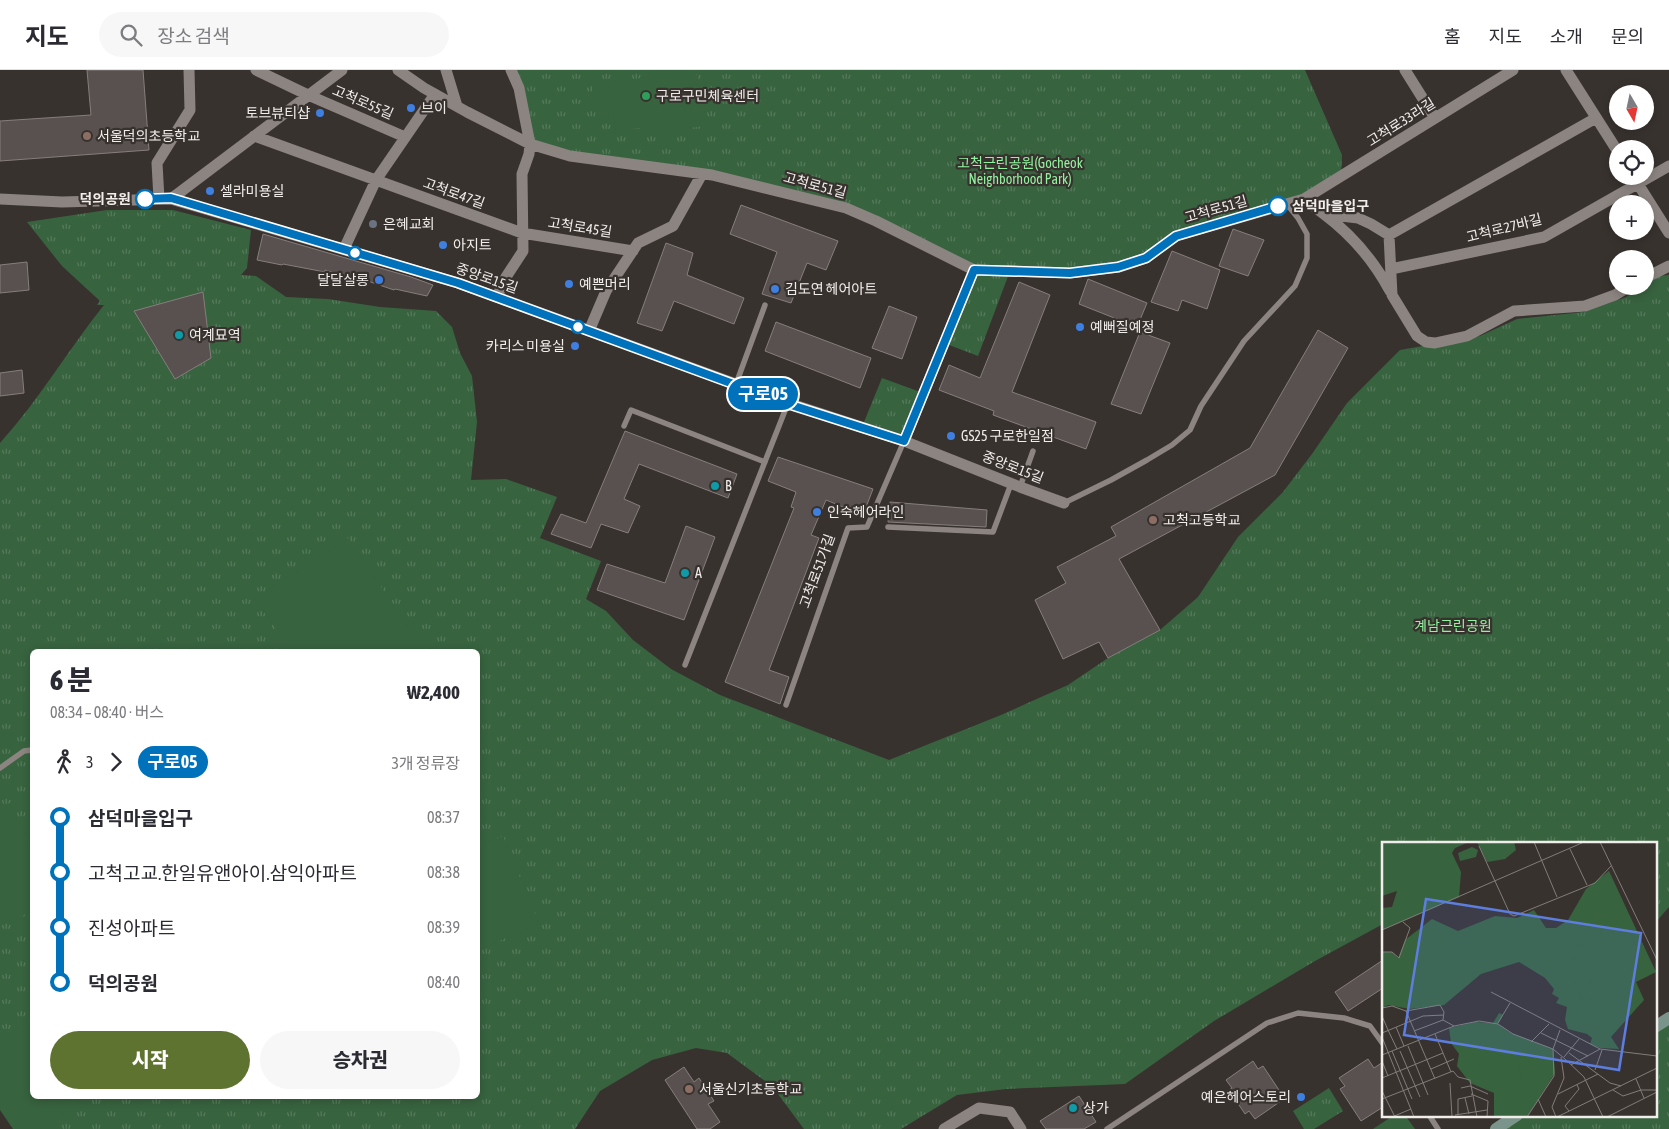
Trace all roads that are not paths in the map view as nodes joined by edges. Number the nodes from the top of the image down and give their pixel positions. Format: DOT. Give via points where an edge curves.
graph roads {
  1 [pos="189,70"];
  2 [pos="256,70"];
  3 [pos="342,70"];
  4 [pos="398,70"];
  5 [pos="446,70"];
  6 [pos="511,70"];
  7 [pos="1405,70"];
  8 [pos="1514,70"];
  9 [pos="1566,70"];
  10 [pos="435,94"];
  11 [pos="308,95"];
  12 [pos="457,106"];
  13 [pos="1435,118"];
  14 [pos="1596,118"];
  15 [pos="254,136"];
  16 [pos="405,137"];
  17 [pos="1610,140"];
  18 [pos="530,144"];
  19 [pos="1669,166"];
  20 [pos="1654,172"];
  21 [pos="702,174"];
  22 [pos="376,180"];
  23 [pos="1628,185"];
  24 [pos="1639,185"];
  25 [pos="0,199"];
  26 [pos="165,199"];
  27 [pos="1304,199"];
  28 [pos="1286,203"];
  29 [pos="1324,214"];
  30 [pos="1669,233"];
  31 [pos="522,234"];
  32 [pos="1389,235"];
  33 [pos="344,249"];
  34 [pos="633,251"];
  35 [pos="1669,266"];
  36 [pos="974,270"];
  37 [pos="1391,270"];
  38 [pos="1654,274"];
  39 [pos="1392,295"];
  40 [pos="1615,295"];
  41 [pos="497,297"];
  42 [pos="765,306"];
  43 [pos="589,331"];
  44 [pos="736,384"];
  45 [pos="788,404"];
  46 [pos="624,426"];
  47 [pos="904,441"];
  48 [pos="1033,451"];
  49 [pos="765,462"];
  50 [pos="1016,485"];
  51 [pos="1064,503"];
  52 [pos="888,527"];
  53 [pos="685,665"];
  54 [pos="786,705"];
  55 [pos="30,750"];
  56 [pos="0,768"];
  57 [pos="1669,1018"];
  58 [pos="1656,1026"];
  59 [pos="1382,1043"];
  60 [pos="1430,1116"];
  61 [pos="1516,1116"];
  62 [pos="944,1129"];
  63 [pos="1021,1129"];
  64 [pos="1108,1129"];
  65 [pos="1438,1129"];
  66 [pos="1496,1129"];
  1 -- 26 [label="street" via="190,110 157,163"];
  2 -- 11 [label="street, 고척로55길"];
  3 -- 11 [label="street, 고척로55길"];
  4 -- 10 [label="street, 고척로51길"];
  5 -- 12 [label="street"];
  6 -- 18 [label="street" via="519,88"];
  7 -- 13 [label="street"];
  8 -- 13 [label="street, 고척로33라길"];
  9 -- 14 [label="street"];
  10 -- 12 [label="street, 고척로51길"];
  10 -- 16 [label="street"];
  11 -- 15 [label="street, 고척로55길"];
  11 -- 16 [label="street, 고척로55길"];
  12 -- 18 [label="street, 고척로51길"];
  13 -- 27 [label="street, 고척로33라길"];
  14 -- 17 [label="street"];
  14 -- 32 [label="street"];
  15 -- 22 [label="street, 고척로47길"];
  15 -- 26 [label="street"];
  16 -- 22 [label="street"];
  18 -- 21 [label="street, 고척로51길" via="570,156"];
  18 -- 31 [label="street" via="522,174"];
  19 -- 20 [label="street, 고척로27바길"];
  21 -- 34 [label="street" via="673,226 638,243"];
  21 -- 36 [label="street, 고척로51길" via="846,208"];
  22 -- 31 [label="street, 고척로47길"];
  22 -- 33 [label="street"];
  23 -- 37 [label="street, 고척로27바길" via="1544,237"];
  24 -- 30 [label="street"];
  25 -- 26 [label="street, 중앙로15길" via="62,202"];
  26 -- 33 [label="street, 중앙로15길"];
  27 -- 28 [label="street, 고척로51길"];
  27 -- 29 [label="street"];
  28 -- 36 [label="street, 고척로51길" via="1176,236 1146,258 1118,267 1070,273"];
  28 -- 51 [label="lane, 중앙로15길" via="1306,234 1307,258 1295,286 1244,341 1201,406 1190,430 1172,445"];
  29 -- 32 [label="street" via="1358,218"];
  29 -- 39 [label="street" via="1369,257"];
  31 -- 34 [label="street, 고척로45길"];
  31 -- 41 [label="street" via="522,251"];
  32 -- 37 [label="street"];
  33 -- 41 [label="street, 중앙로15길"];
  34 -- 43 [label="street" via="606,291"];
  35 -- 38 [label="street"];
  36 -- 47 [label="street, 고척로51가길"];
  37 -- 39 [label="street"];
  39 -- 40 [label="street" via="1417,336 1435,343 1467,336 1514,311 1585,306"];
  41 -- 43 [label="street, 중앙로15길"];
  42 -- 44 [label="lane"];
  43 -- 44 [label="street, 중앙로15길"];
  44 -- 45 [label="street, 중앙로15길"];
  45 -- 47 [label="street, 중앙로15길"];
  45 -- 49 [label="lane"];
  46 -- 49 [label="lane" via="632,410"];
  47 -- 50 [label="street, 중앙로15길"];
  47 -- 54 [label="lane, 고척로51가길" via="867,527 848,528"];
  48 -- 50 [label="lane"];
  49 -- 53 [label="lane"];
  50 -- 51 [label="street, 중앙로15길"];
  50 -- 52 [label="lane" via="993,532"];
  55 -- 56 [label="lane"];
  57 -- 58 [label="main road"];
  59 -- 64 [label="lane" via="1370,1026 1344,1018 1298,1013 1267,1022"];
  60 -- 65 [label="lane"];
  61 -- 66 [label="main road"];
  62 -- 63 [label="street" via="979,1108 1010,1112"];
}
